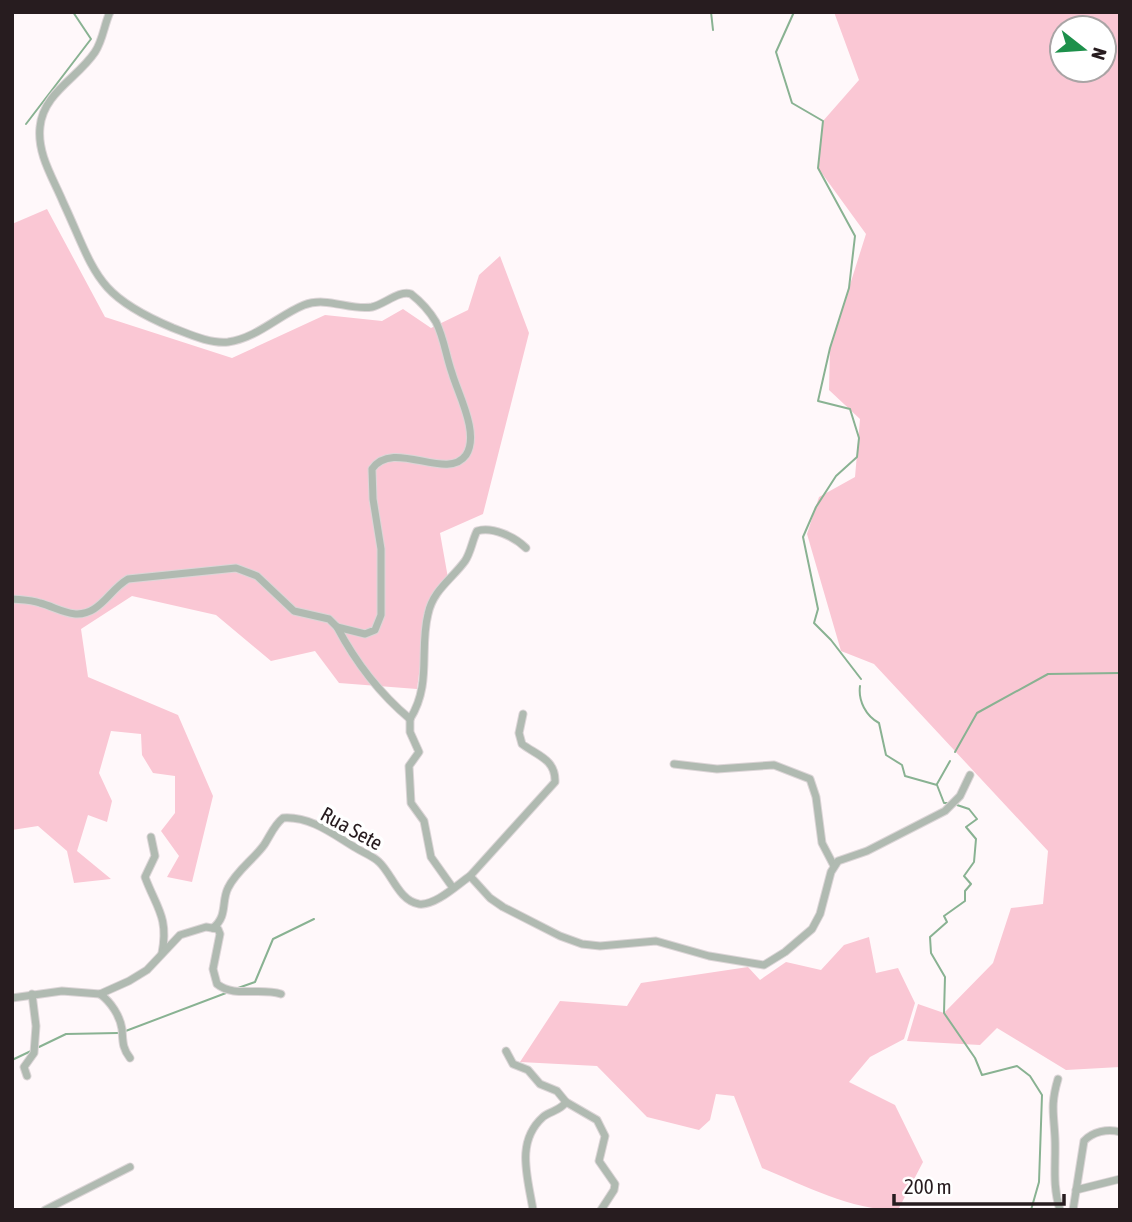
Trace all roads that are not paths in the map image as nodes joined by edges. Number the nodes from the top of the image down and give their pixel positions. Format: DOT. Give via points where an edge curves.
graph roads {
  1 [pos="110,12"];
  2 [pos="526,548"];
  3 [pos="12,599"];
  4 [pos="338,626"];
  5 [pos="523,714"];
  6 [pos="410,719"];
  7 [pos="674,764"];
  8 [pos="970,775"];
  9 [pos="151,837"];
  10 [pos="834,866"];
  11 [pos="470,876"];
  12 [pos="453,888"];
  13 [pos="214,928"];
  14 [pos="162,953"];
  15 [pos="32,994"];
  16 [pos="100,994"];
  17 [pos="281,995"];
  18 [pos="12,998"];
  19 [pos="506,1051"];
  20 [pos="130,1058"];
  21 [pos="27,1076"];
  22 [pos="1058,1079"];
  23 [pos="565,1102"];
  24 [pos="1120,1132"];
  25 [pos="130,1167"];
  26 [pos="1120,1179"];
  27 [pos="1076,1189"];
  28 [pos="45,1210"];
  29 [pos="533,1210"];
  30 [pos="601,1210"];
  31 [pos="1060,1210"];
  32 [pos="1073,1210"];
  1 -- 4 [label="street" via="96,52 50,101 41,119 40,135 45,161 89,262 112,294 156,321 227,342 305,305 371,307 409,292 434,320 449,356 469,425 467,453 456,463 445,465 393,458 375,465 370,474 382,548 379,624 365,634"];
  2 -- 6 [label="street" via="489,530 476,533 469,555 438,592 427,615 425,671"];
  3 -- 4 [label="street" via="85,614 128,579 236,568 257,576 294,611 330,619"];
  4 -- 6 [label="street" via="368,677"];
  5 -- 11 [label="street, Rua Sete" via="522,744 551,764 555,782"];
  6 -- 12 [label="street" via="419,752 410,766 411,803 424,821 431,857"];
  7 -- 10 [label="street" via="717,769 774,765 810,779 822,844"];
  8 -- 10 [label="street" via="960,796 945,810"];
  9 -- 14 [label="street" via="155,856 145,877 162,916"];
  10 -- 11 [label="street" via="812,929 761,965 656,941 582,944 503,907"];
  11 -- 12 [label="street, Rua Sete"];
  12 -- 13 [label="street, Rua Sete" via="429,903 413,902 374,858 322,827 283,818 231,881 222,920"];
  13 -- 14 [label="street" via="180,935"];
  13 -- 17 [label="street" via="220,934 213,969 217,984 230,992 264,990"];
  14 -- 16 [label="street" via="141,975"];
  15 -- 16 [label="street"];
  15 -- 18 [label="street"];
  15 -- 21 [label="street" via="36,1026 34,1053 24,1068"];
  16 -- 20 [label="street" via="116,1015 122,1046"];
  19 -- 23 [label="street" via="513,1064 557,1091"];
  22 -- 31 [label="street" via="1052,1107 1053,1178"];
  23 -- 29 [label="street" via="531,1131 524,1154"];
  23 -- 30 [label="street" via="597,1121 605,1136 599,1161 615,1184"];
  24 -- 27 [label="street" via="1107,1130 1084,1140"];
  25 -- 28 [label="street"];
  26 -- 27 [label="street"];
  27 -- 32 [label="street"];
}
